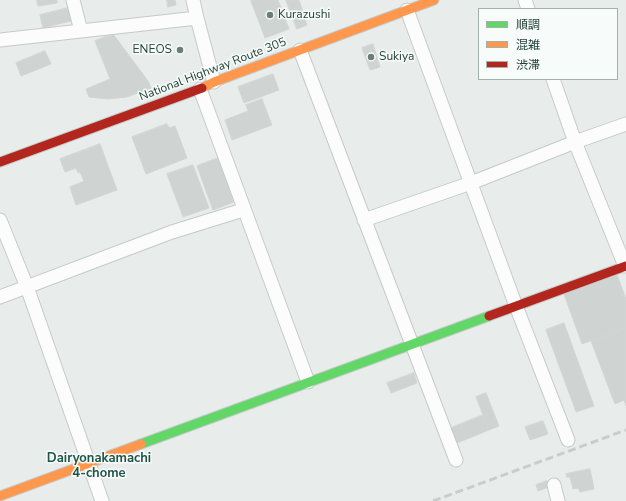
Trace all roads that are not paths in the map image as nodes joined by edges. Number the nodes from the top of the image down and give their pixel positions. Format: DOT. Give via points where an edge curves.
graph roads {
  1 [pos="74,0"];
  2 [pos="193,0"];
  3 [pos="434,0"];
  4 [pos="407,10"];
  5 [pos="197,18"];
  6 [pos="81,31"];
  7 [pos="0,40"];
  8 [pos="300,50"];
  9 [pos="553,80"];
  10 [pos="214,82"];
  11 [pos="200,89"];
  12 [pos="626,124"];
  13 [pos="575,142"];
  14 [pos="0,162"];
  15 [pos="471,183"];
  16 [pos="243,210"];
  17 [pos="0,220"];
  18 [pos="364,220"];
  19 [pos="625,266"];
  20 [pos="27,287"];
  21 [pos="0,297"];
  22 [pos="516,306"];
  23 [pos="412,344"];
  24 [pos="308,382"];
  25 [pos="568,440"];
  26 [pos="456,460"];
  27 [pos="89,463"];
  28 [pos="554,485"];
  29 [pos="0,496"];
  30 [pos="102,501"];
  31 [pos="558,501"];
  1 -- 6 [label="street"];
  2 -- 5 [label="street"];
  3 -- 4 [label="main road, National Highway Route 305"];
  4 -- 8 [label="main road, National Highway Route 305"];
  4 -- 15 [label="street"];
  5 -- 6 [label="street"];
  5 -- 10 [label="street"];
  6 -- 7 [label="street"];
  8 -- 10 [label="main road, National Highway Route 305"];
  8 -- 18 [label="street"];
  9 -- 13 [label="street"];
  10 -- 11 [label="main road, National Highway Route 305"];
  11 -- 14 [label="main road, National Highway Route 305"];
  11 -- 16 [label="street"];
  12 -- 13 [label="street"];
  13 -- 15 [label="street"];
  13 -- 19 [label="street"];
  15 -- 18 [label="street"];
  15 -- 22 [label="street"];
  16 -- 20 [label="street" via="172,232"];
  16 -- 24 [label="street"];
  17 -- 20 [label="street"];
  18 -- 23 [label="street"];
  19 -- 22 [label="main road"];
  20 -- 21 [label="street"];
  20 -- 27 [label="street"];
  22 -- 23 [label="main road"];
  22 -- 25 [label="street"];
  23 -- 24 [label="main road"];
  23 -- 26 [label="street"];
  24 -- 27 [label="main road"];
  27 -- 29 [label="main road"];
  27 -- 30 [label="street"];
  28 -- 31 [label="street"];
}
